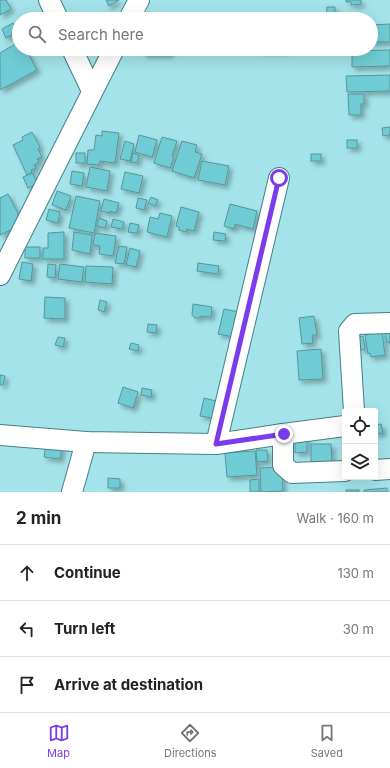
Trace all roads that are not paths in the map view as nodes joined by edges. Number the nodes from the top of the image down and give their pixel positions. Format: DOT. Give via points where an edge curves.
graph roads {
  1 [pos="49,0"];
  2 [pos="139,0"];
  3 [pos="55,12"];
  4 [pos="133,12"];
  5 [pos="75,56"];
  6 [pos="110,56"];
  7 [pos="92,91"];
  8 [pos="279,178"];
  9 [pos="0,274"];
  10 [pos="390,323"];
  11 [pos="354,408"];
  12 [pos="342,426"];
  13 [pos="284,434"];
  14 [pos="0,435"];
  15 [pos="86,442"];
  16 [pos="216,444"];
  17 [pos="390,469"];
  18 [pos="378,470"];
  19 [pos="342,471"];
  20 [pos="72,492"];
  1 -- 3 [label="street"];
  2 -- 4 [label="street"];
  5 -- 7 [label="street"];
  6 -- 7 [label="street"];
  7 -- 9 [label="street"];
  8 -- 16 [label="street"];
  10 -- 11 [label="street" via="355,324 349,332"];
  12 -- 13 [label="street"];
  13 -- 16 [label="street"];
  13 -- 19 [label="street" via="283,464 292,473"];
  14 -- 15 [label="street"];
  15 -- 16 [label="street"];
  15 -- 20 [label="street"];
  17 -- 18 [label="street"];
}
